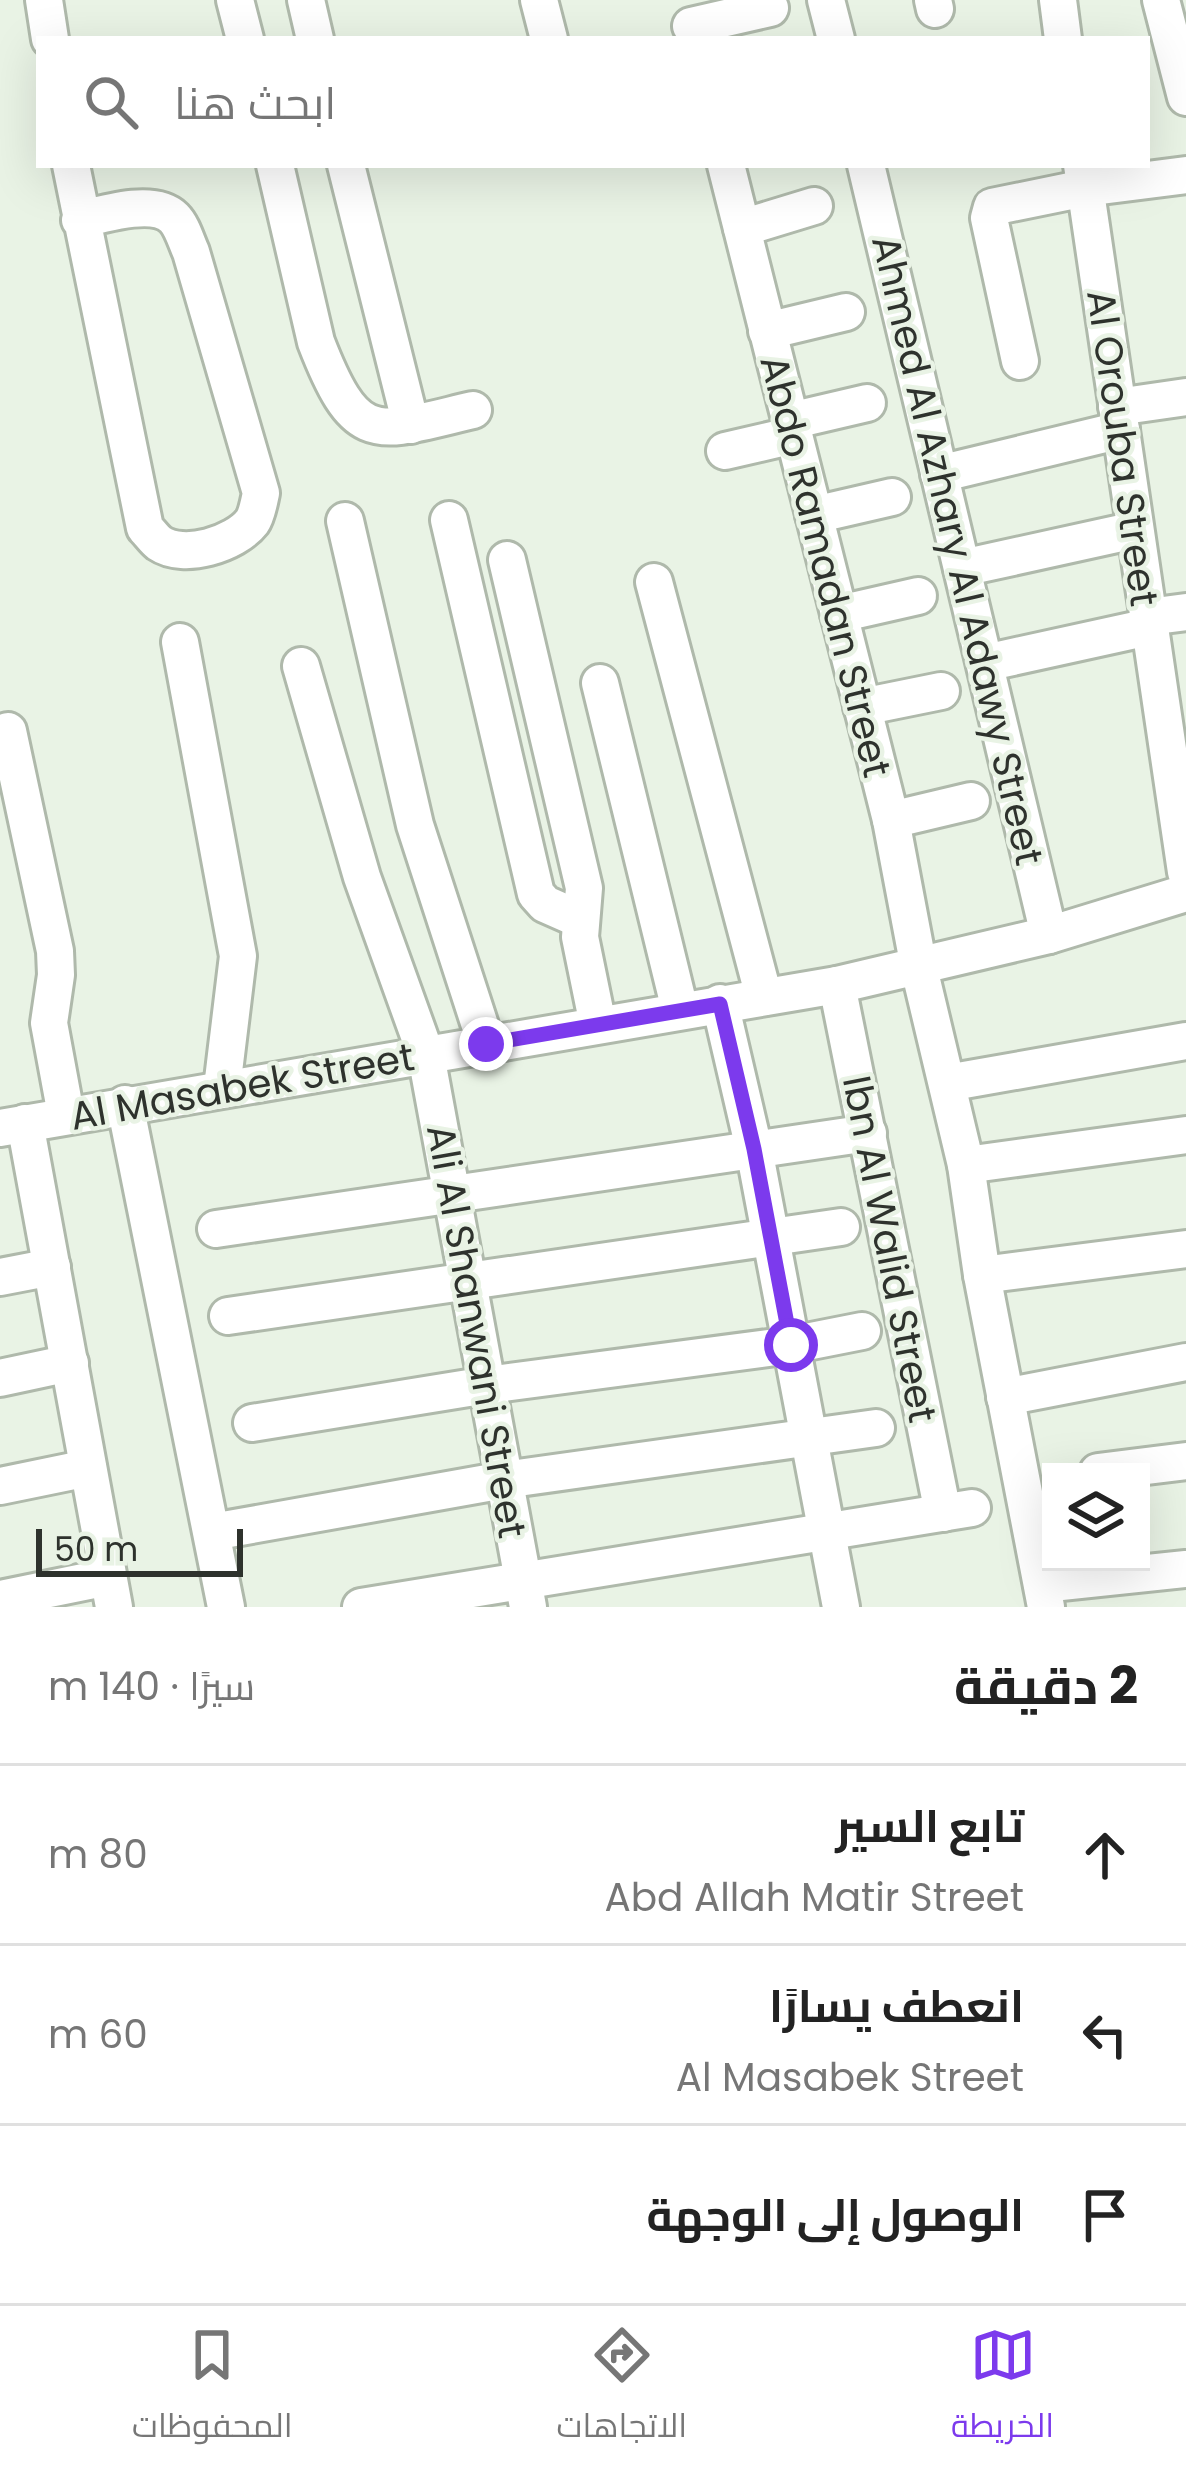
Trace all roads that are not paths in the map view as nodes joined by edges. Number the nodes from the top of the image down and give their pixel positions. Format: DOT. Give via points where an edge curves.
graph roads {
  1 [pos="44,0"];
  2 [pos="236,0"];
  3 [pos="306,0"];
  4 [pos="539,0"];
  5 [pos="826,0"];
  6 [pos="1058,0"];
  7 [pos="770,8"];
  8 [pos="690,22"];
  9 [pos="1172,23"];
  10 [pos="50,36"];
  11 [pos="244,36"];
  12 [pos="314,36"];
  13 [pos="548,36"];
  14 [pos="835,36"];
  15 [pos="1064,36"];
  16 [pos="1186,97"];
  17 [pos="71,168"];
  18 [pos="275,168"];
  19 [pos="347,168"];
  20 [pos="727,168"];
  21 [pos="867,168"];
  22 [pos="1186,176"];
  23 [pos="1084,177"];
  24 [pos="814,206"];
  25 [pos="80,220"];
  26 [pos="742,228"];
  27 [pos="846,313"];
  28 [pos="767,331"];
  29 [pos="1020,361"];
  30 [pos="1186,397"];
  31 [pos="867,403"];
  32 [pos="473,410"];
  33 [pos="1119,418"];
  34 [pos="411,425"];
  35 [pos="792,428"];
  36 [pos="725,451"];
  37 [pos="939,474"];
  38 [pos="892,497"];
  39 [pos="814,515"];
  40 [pos="345,520"];
  41 [pos="449,520"];
  42 [pos="1135,530"];
  43 [pos="507,560"];
  44 [pos="962,568"];
  45 [pos="654,582"];
  46 [pos="918,596"];
  47 [pos="1186,612"];
  48 [pos="839,614"];
  49 [pos="1149,622"];
  50 [pos="180,642"];
  51 [pos="985,663"];
  52 [pos="301,666"];
  53 [pos="599,683"];
  54 [pos="941,691"];
  55 [pos="862,707"];
  56 [pos="8,731"];
  57 [pos="971,801"];
  58 [pos="890,820"];
  59 [pos="1186,872"];
  60 [pos="1186,893"];
  61 [pos="579,920"];
  62 [pos="1049,935"];
  63 [pos="919,968"];
  64 [pos="836,985"];
  65 [pos="764,997"];
  66 [pos="720,1004"];
  67 [pos="680,1010"];
  68 [pos="598,1025"];
  69 [pos="1186,1041"];
  70 [pos="486,1044"];
  71 [pos="426,1055"];
  72 [pos="947,1083"];
  73 [pos="222,1088"];
  74 [pos="124,1104"];
  75 [pos="66,1115"];
  76 [pos="13,1125"];
  77 [pos="868,1133"];
  78 [pos="1186,1136"];
  79 [pos="754,1149"];
  80 [pos="966,1165"];
  81 [pos="452,1194"];
  82 [pos="841,1227"];
  83 [pos="216,1229"];
  84 [pos="771,1239"];
  85 [pos="1186,1249"];
  86 [pos="52,1267"];
  87 [pos="982,1275"];
  88 [pos="0,1277"];
  89 [pos="469,1281"];
  90 [pos="228,1316"];
  91 [pos="862,1330"];
  92 [pos="791,1345"];
  93 [pos="1186,1362"];
  94 [pos="70,1364"];
  95 [pos="0,1378"];
  96 [pos="487,1385"];
  97 [pos="1005,1397"];
  98 [pos="252,1423"];
  99 [pos="876,1428"];
  100 [pos="808,1438"];
  101 [pos="1186,1461"];
  102 [pos="1150,1466"];
  103 [pos="88,1468"];
  104 [pos="504,1480"];
  105 [pos="1036,1480"];
  106 [pos="0,1486"];
  107 [pos="212,1532"];
  108 [pos="827,1532"];
  109 [pos="1186,1568"];
  110 [pos="111,1592"];
  111 [pos="525,1593"];
  112 [pos="1044,1596"];
  113 [pos="0,1599"];
  114 [pos="226,1607"];
  115 [pos="361,1607"];
  116 [pos="841,1607"];
  1 -- 10 [label="street"];
  2 -- 11 [label="street"];
  3 -- 12 [label="street"];
  4 -- 13 [label="street"];
  5 -- 14 [label="street"];
  6 -- 15 [label="street"];
  7 -- 8 [label="street"];
  9 -- 16 [label="street"];
  17 -- 25 [label="street"];
  18 -- 34 [label="street" via="327,370 368,426"];
  19 -- 34 [label="street"];
  20 -- 26 [label="street, Abdo Ramadan Street"];
  21 -- 37 [label="street, Ahmed Al Azhary Al Adawy Street"];
  22 -- 23 [label="street"];
  23 -- 29 [label="street" via="990,211"];
  23 -- 33 [label="street, Al Orouba Street"];
  24 -- 26 [label="street"];
  25 -- 25 [label="street" via="145,529 161,545 183,550 234,536 254,520 261,493 178,221 150,209"];
  26 -- 28 [label="street, Abdo Ramadan Street"];
  27 -- 28 [label="street"];
  28 -- 35 [label="street, Abdo Ramadan Street"];
  30 -- 33 [label="street"];
  31 -- 35 [label="street"];
  32 -- 34 [label="street"];
  33 -- 37 [label="street"];
  33 -- 42 [label="street, Al Orouba Street"];
  35 -- 36 [label="street"];
  35 -- 39 [label="street, Abdo Ramadan Street"];
  37 -- 44 [label="street, Ahmed Al Azhary Al Adawy Street"];
  38 -- 39 [label="street"];
  39 -- 48 [label="street, Abdo Ramadan Street"];
  40 -- 70 [label="street" via="415,825"];
  41 -- 61 [label="street" via="536,894"];
  42 -- 44 [label="street"];
  42 -- 49 [label="street, Al Orouba Street"];
  43 -- 61 [label="street" via="584,888"];
  44 -- 51 [label="street, Ahmed Al Azhary Al Adawy Street"];
  45 -- 65 [label="street"];
  46 -- 48 [label="street"];
  47 -- 49 [label="street"];
  48 -- 55 [label="street, Abdo Ramadan Street"];
  49 -- 51 [label="street"];
  49 -- 59 [label="street, Al Orouba Street"];
  50 -- 73 [label="street" via="238,956"];
  51 -- 62 [label="street, Ahmed Al Azhary Al Adawy Street"];
  52 -- 71 [label="street, Ali Al Shanwani Street" via="362,877"];
  53 -- 67 [label="street"];
  54 -- 55 [label="street"];
  55 -- 58 [label="street, Abdo Ramadan Street"];
  56 -- 75 [label="street" via="55,951 50,1023"];
  57 -- 58 [label="street"];
  58 -- 63 [label="street, Abdo Ramadan Street"];
  60 -- 62 [label="street, Al Masabek Street"];
  61 -- 68 [label="street"];
  62 -- 63 [label="street, Al Masabek Street"];
  63 -- 64 [label="street, Al Masabek Street"];
  63 -- 72 [label="street, Abdo Ramadan Street"];
  64 -- 65 [label="street, Al Masabek Street"];
  64 -- 77 [label="street, Ibn Al Walid Street"];
  65 -- 66 [label="street, Al Masabek Street"];
  66 -- 67 [label="street, Al Masabek Street"];
  66 -- 79 [label="street"];
  67 -- 68 [label="street, Al Masabek Street"];
  68 -- 70 [label="street, Al Masabek Street"];
  69 -- 72 [label="street"];
  70 -- 71 [label="street, Al Masabek Street"];
  71 -- 73 [label="street, Al Masabek Street"];
  71 -- 81 [label="street, Ali Al Shanwani Street"];
  72 -- 80 [label="street, Abdo Ramadan Street"];
  73 -- 74 [label="street, Al Masabek Street"];
  74 -- 75 [label="street, Al Masabek Street"];
  74 -- 107 [label="street"];
  75 -- 76 [label="street, Al Masabek Street"];
  76 -- 86 [label="street"];
  77 -- 79 [label="street"];
  77 -- 108 [label="street, Ibn Al Walid Street" via="958,1510"];
  78 -- 80 [label="street"];
  79 -- 81 [label="street"];
  79 -- 84 [label="street"];
  80 -- 87 [label="street, Abdo Ramadan Street"];
  81 -- 83 [label="street"];
  81 -- 89 [label="street, Ali Al Shanwani Street"];
  82 -- 84 [label="street"];
  84 -- 89 [label="street"];
  84 -- 92 [label="street"];
  85 -- 87 [label="street"];
  86 -- 88 [label="street"];
  86 -- 94 [label="street"];
  87 -- 97 [label="street, Abdo Ramadan Street"];
  89 -- 90 [label="street"];
  89 -- 96 [label="street, Ali Al Shanwani Street"];
  91 -- 92 [label="street"];
  92 -- 96 [label="street"];
  92 -- 100 [label="street"];
  93 -- 97 [label="street"];
  94 -- 95 [label="street"];
  94 -- 103 [label="street"];
  96 -- 98 [label="street"];
  96 -- 104 [label="street, Ali Al Shanwani Street"];
  97 -- 105 [label="street, Abdo Ramadan Street"];
  99 -- 100 [label="street"];
  100 -- 104 [label="street"];
  100 -- 108 [label="street"];
  101 -- 102 [label="street"];
  103 -- 106 [label="street"];
  103 -- 110 [label="street"];
  104 -- 107 [label="street"];
  104 -- 111 [label="street, Ali Al Shanwani Street"];
  105 -- 112 [label="street, Abdo Ramadan Street"];
  107 -- 114 [label="street"];
  108 -- 111 [label="street"];
  108 -- 116 [label="street"];
  109 -- 112 [label="street"];
  110 -- 113 [label="street"];
  111 -- 115 [label="street"];
}
